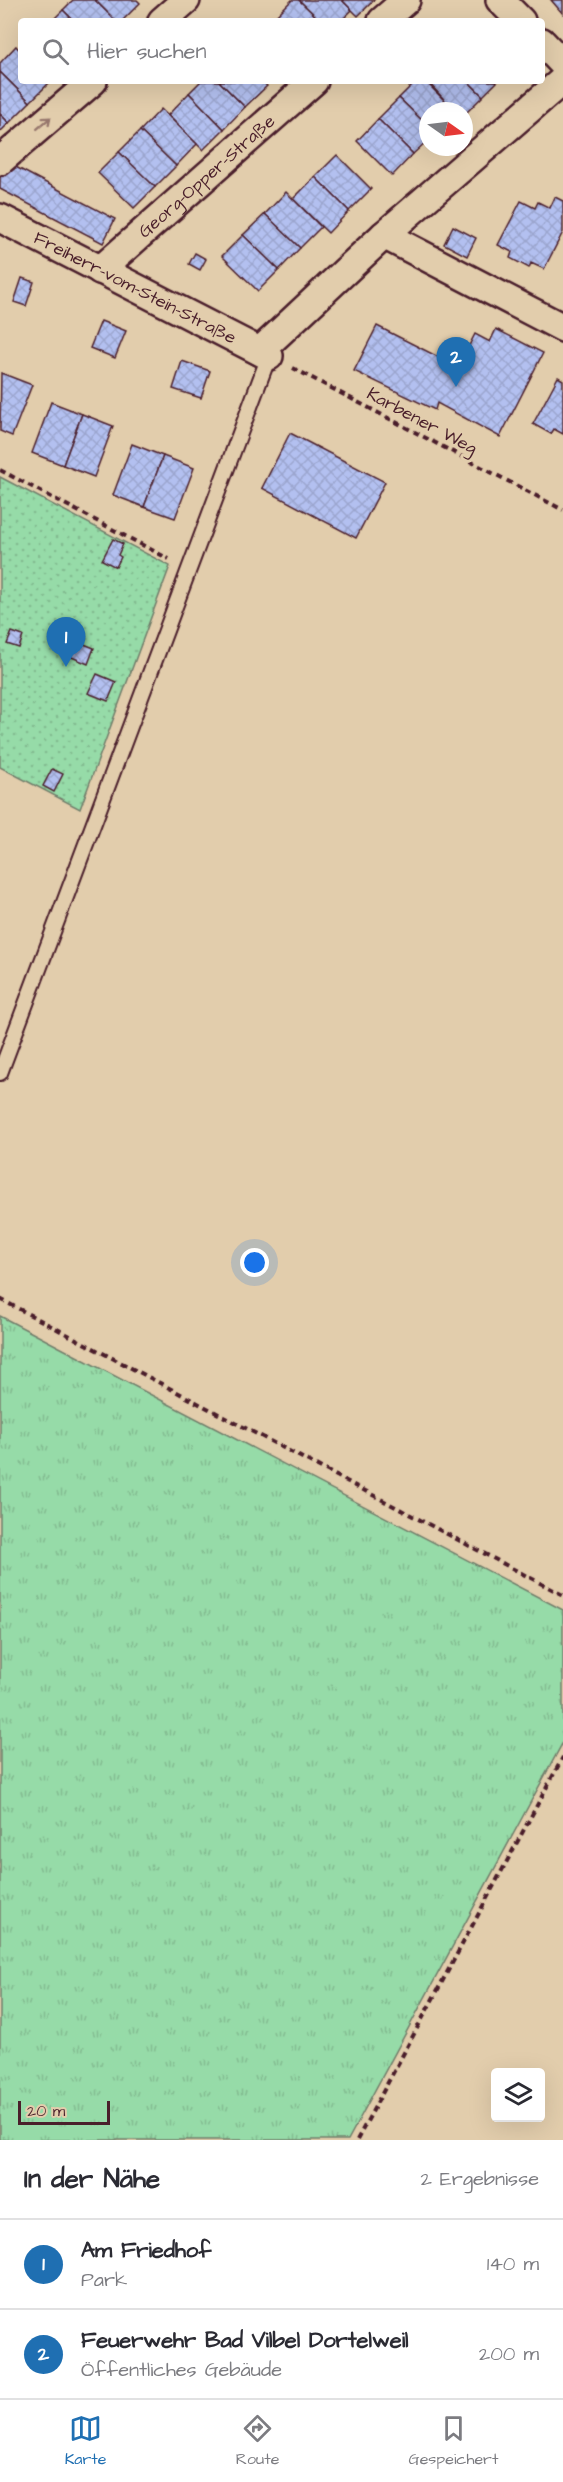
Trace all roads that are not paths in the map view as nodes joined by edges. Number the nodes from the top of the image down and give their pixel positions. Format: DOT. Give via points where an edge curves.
graph roads {
  1 [pos="186,0"];
  2 [pos="406,0"];
  3 [pos="500,0"];
  4 [pos="165,18"];
  5 [pos="385,18"];
  6 [pos="518,18"];
  7 [pos="545,45"];
  8 [pos="563,64"];
  9 [pos="563,80"];
  10 [pos="90,84"];
  11 [pos="311,84"];
  12 [pos="0,161"];
  13 [pos="0,218"];
  14 [pos="384,235"];
  15 [pos="100,270"];
  16 [pos="563,328"];
  17 [pos="264,353"];
  18 [pos="0,1073"];
  1 -- 4 [label="street"];
  2 -- 5 [label="street"];
  3 -- 6 [label="street"];
  7 -- 8 [label="street"];
  9 -- 14 [label="street"];
  12 -- 10 [label="street, one-way"];
  11 -- 15 [label="street, Georg-Opper-Straße"];
  13 -- 15 [label="street, Freiherr-vom-Stein-Straße"];
  14 -- 16 [label="street"];
  14 -- 17 [label="street"];
  15 -- 17 [label="street, Freiherr-vom-Stein-Straße"];
  17 -- 18 [label="lane" via="189,569"];
}
